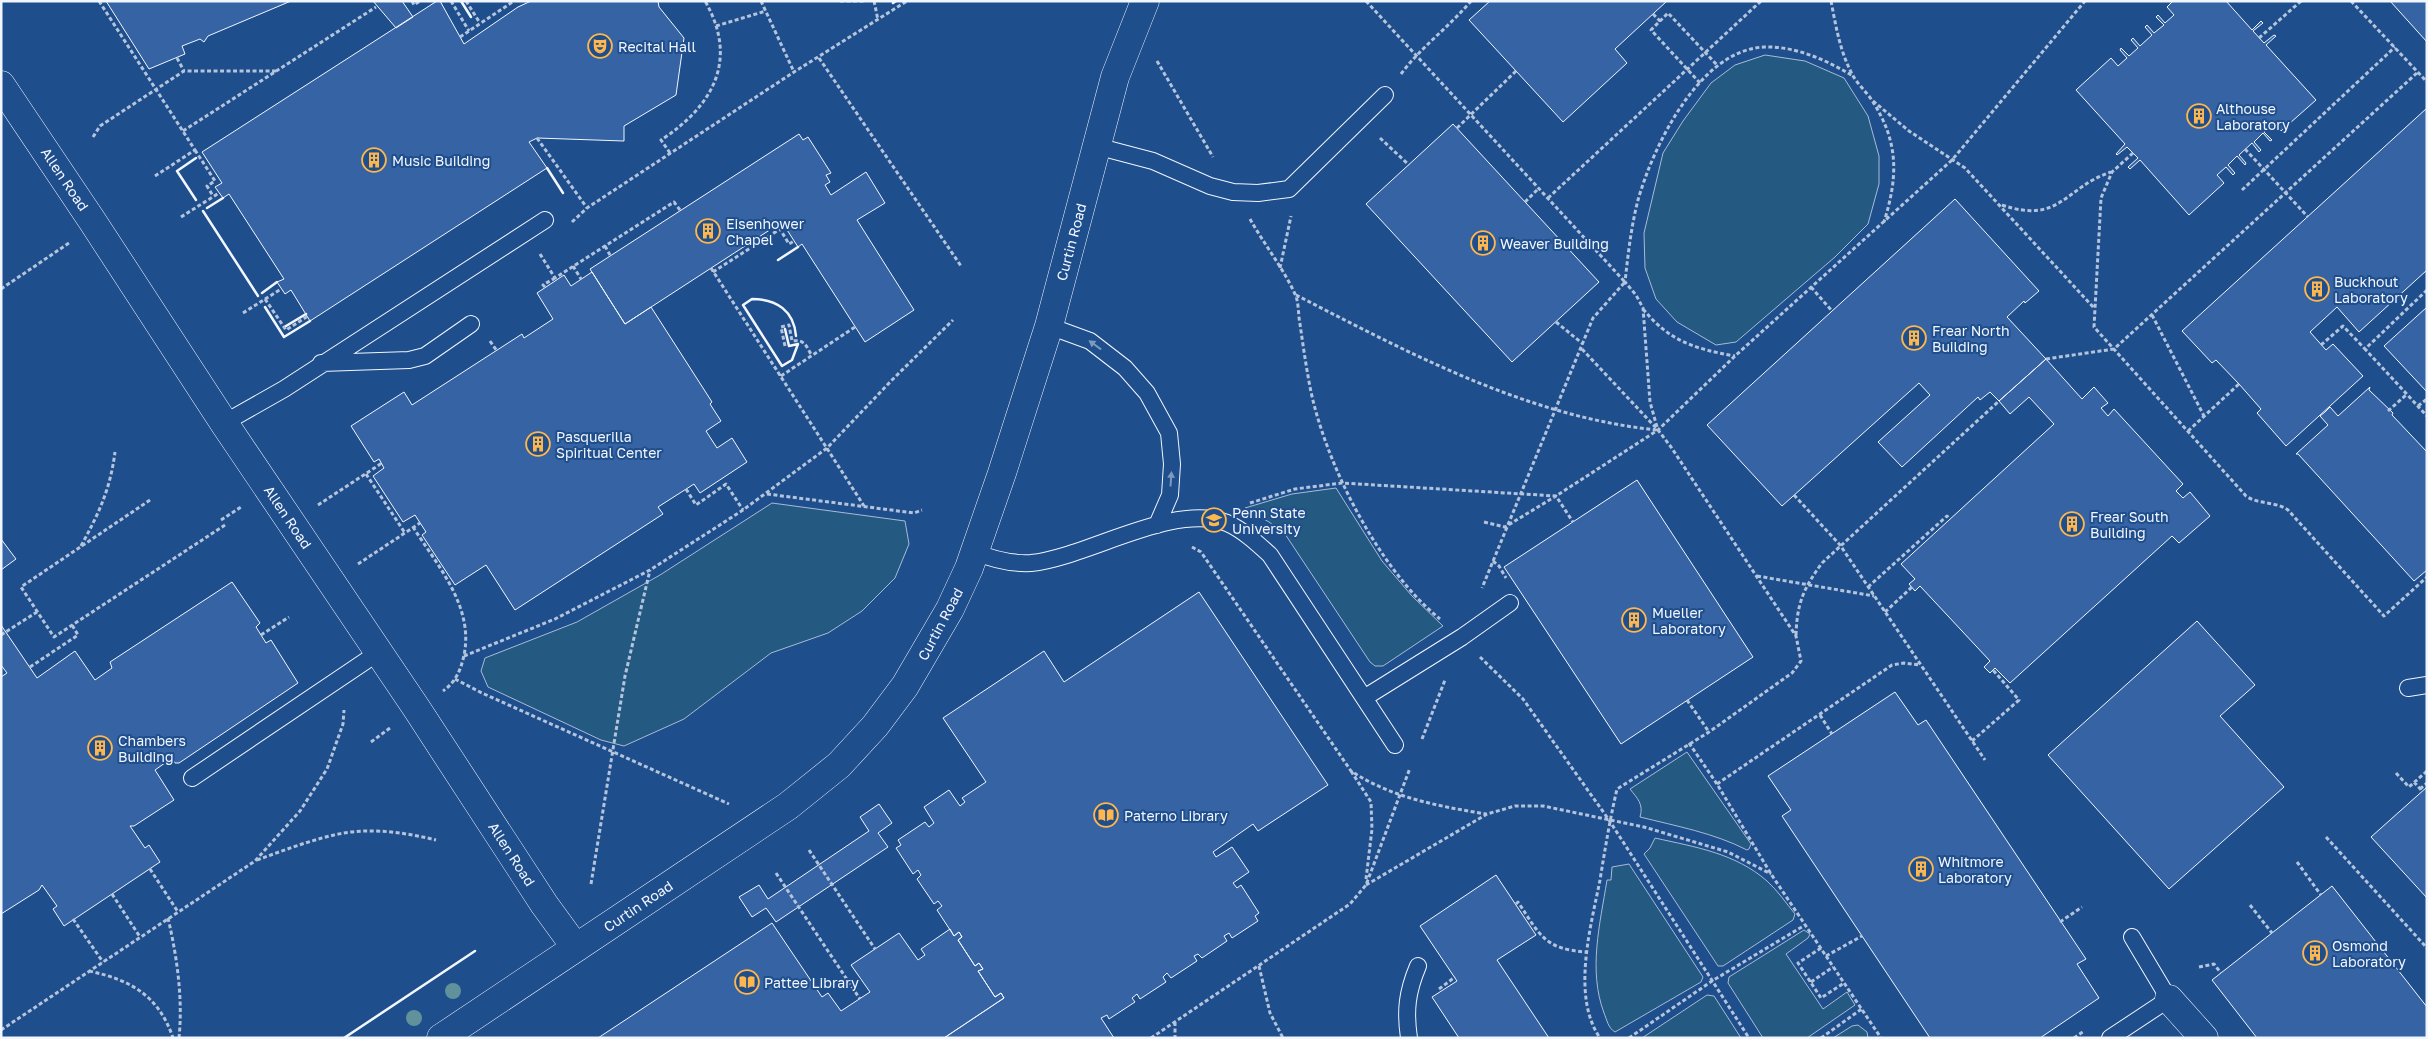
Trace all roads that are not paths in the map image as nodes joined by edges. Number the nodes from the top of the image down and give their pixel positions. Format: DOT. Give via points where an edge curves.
graph roads {
  1 [pos="1145,1"];
  2 [pos="1,85"];
  3 [pos="1386,95"];
  4 [pos="1096,146"];
  5 [pos="545,220"];
  6 [pos="471,324"];
  7 [pos="1049,326"];
  8 [pos="321,364"];
  9 [pos="224,424"];
  10 [pos="1157,525"];
  11 [pos="975,552"];
  12 [pos="1510,603"];
  13 [pos="379,652"];
  14 [pos="2427,685"];
  15 [pos="2408,688"];
  16 [pos="1364,698"];
  17 [pos="1395,745"];
  18 [pos="192,778"];
  19 [pos="2132,937"];
  20 [pos="576,948"];
  21 [pos="1418,966"];
  22 [pos="2169,999"];
  23 [pos="441,1038"];
  24 [pos="1409,1038"];
  25 [pos="2110,1038"];
  26 [pos="2204,1038"];
  1 -- 4 [label="street, Curtin Road" via="1123,54"];
  2 -- 9 [label="street, Allen Road"];
  3 -- 4 [label="lane" via="1289,189 1234,192 1210,186 1153,161"];
  4 -- 7 [label="street, Curtin Road"];
  5 -- 8 [label="lane"];
  6 -- 8 [label="lane" via="425,356 410,360"];
  10 -- 7 [label="lane, one-way" via="1170,495 1169,432 1147,393 1125,368 1090,341"];
  7 -- 11 [label="street, Curtin Road"];
  8 -- 9 [label="lane"];
  9 -- 13 [label="street, Allen Road"];
  10 -- 11 [label="lane" via="1054,559 1029,563 1008,562"];
  10 -- 16 [label="lane" via="1193,518 1226,523 1250,537 1270,555"];
  11 -- 20 [label="street, Curtin Road" via="950,609 905,686 875,726 839,765 788,806"];
  12 -- 16 [label="lane"];
  13 -- 18 [label="lane"];
  13 -- 20 [label="street, Allen Road"];
  14 -- 15 [label="lane"];
  16 -- 17 [label="lane"];
  19 -- 22 [label="lane"];
  20 -- 23 [label="street, Curtin Road"];
  21 -- 24 [label="lane" via="1409,988 1406,1012"];
  22 -- 25 [label="lane"];
  22 -- 26 [label="street"];
}
